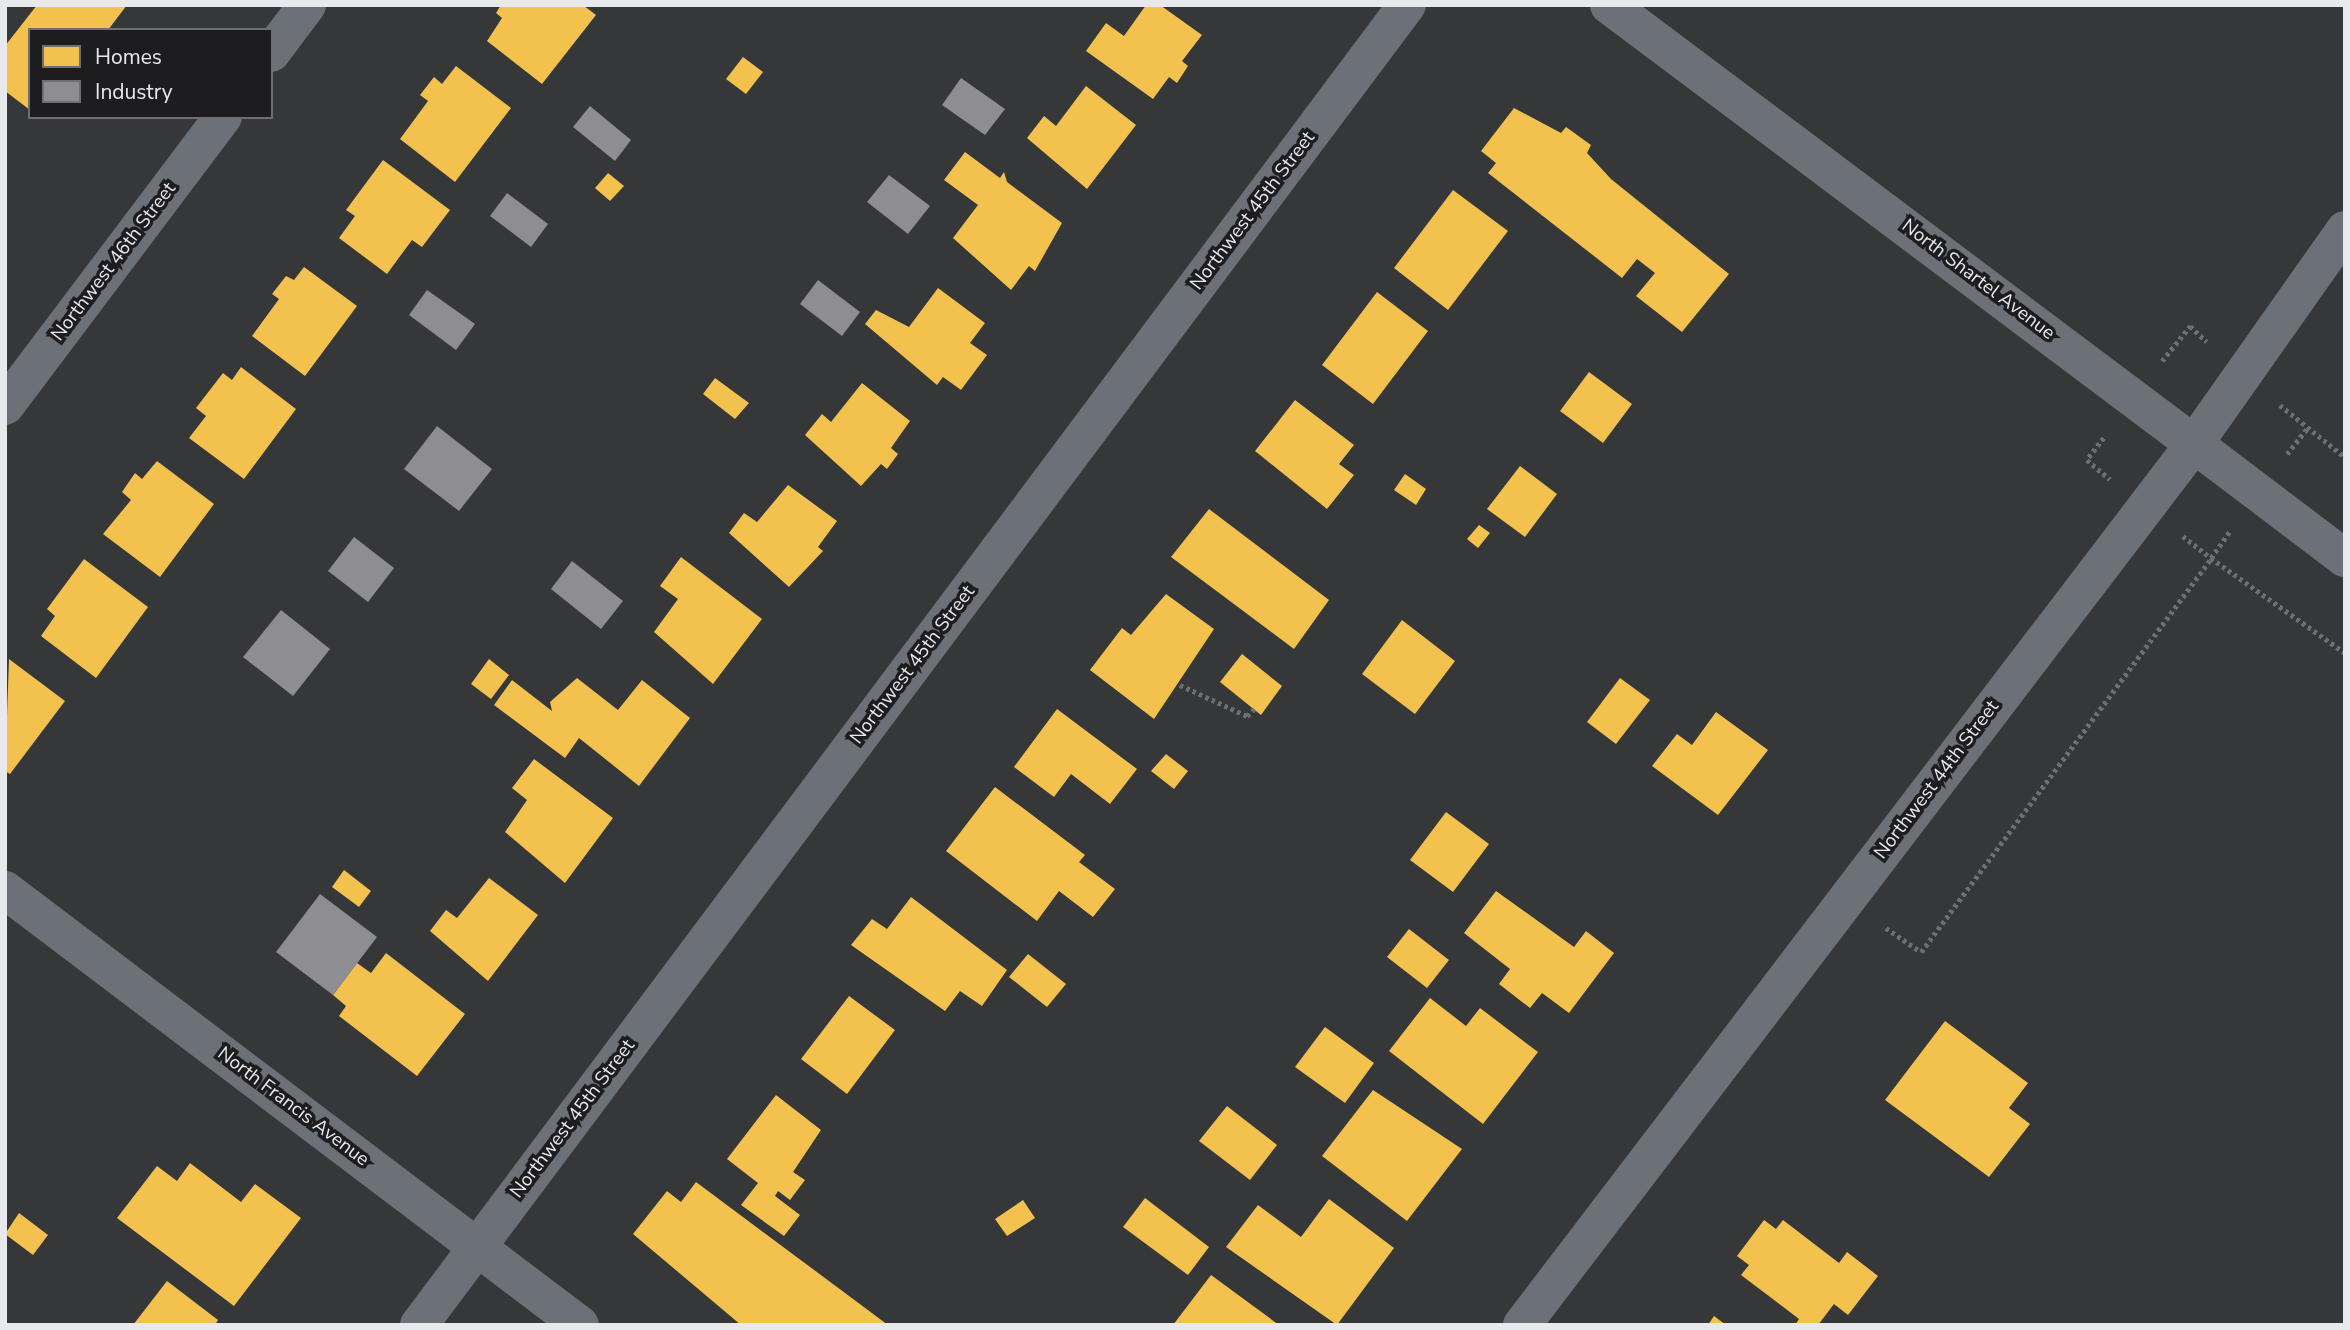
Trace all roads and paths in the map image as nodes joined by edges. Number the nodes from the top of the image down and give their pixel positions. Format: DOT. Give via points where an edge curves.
graph roads {
  1 [pos="307,5"];
  2 [pos="1407,5"];
  3 [pos="1609,5"];
  4 [pos="273,50"];
  5 [pos="221,119"];
  6 [pos="2345,230"];
  7 [pos="5,406"];
  8 [pos="2308,427"];
  9 [pos="2194,444"];
  10 [pos="2345,457"];
  11 [pos="2345,558"];
  12 [pos="2345,653"];
  13 [pos="1180,685"];
  14 [pos="1254,709"];
  15 [pos="5,890"];
  16 [pos="1846,900"];
  17 [pos="478,1246"];
  18 [pos="419,1325"];
  19 [pos="580,1325"];
  20 [pos="1522,1325"];
  1 -- 4 [label="street"];
  2 -- 17 [label="street, Northwest 45th Street"];
  3 -- 9 [label="street, North Shartel Avenue"];
  5 -- 7 [label="street, Northwest 46th Street"];
  6 -- 9 [label="street, Northwest 44th Street"];
  8 -- 10 [label="path"];
  9 -- 11 [label="street, North Shartel Avenue"];
  9 -- 16 [label="street, Northwest 44th Street"];
  12 -- 16 [label="path" via="2211,558 1921,952"];
  13 -- 14 [label="path" via="1247,716"];
  15 -- 17 [label="street, North Francis Avenue"];
  16 -- 20 [label="street, Northwest 44th Street"];
  17 -- 18 [label="street, Northwest 45th Street"];
  17 -- 19 [label="street, North Francis Avenue"];
}
